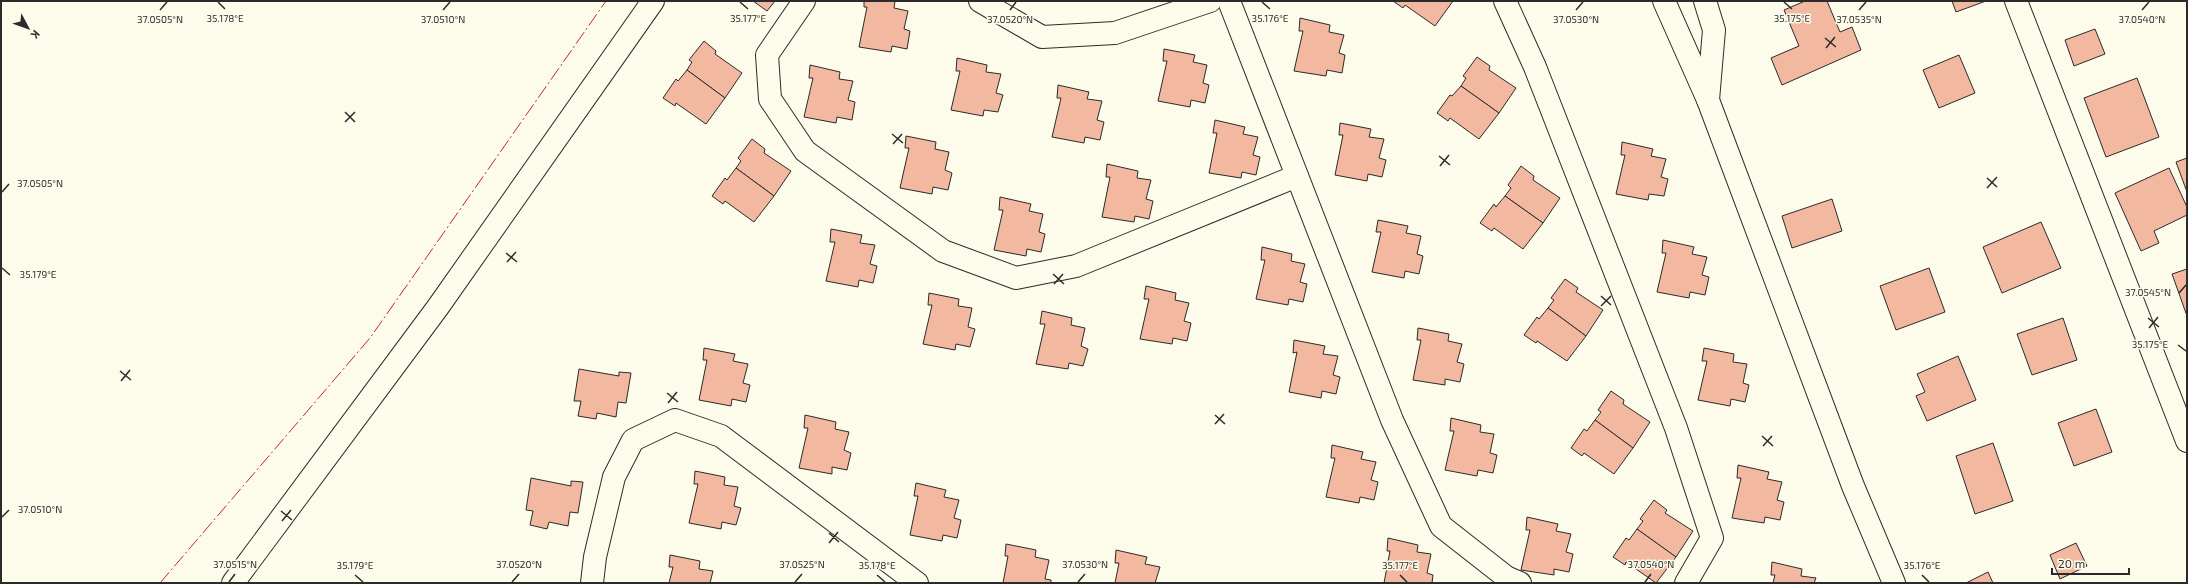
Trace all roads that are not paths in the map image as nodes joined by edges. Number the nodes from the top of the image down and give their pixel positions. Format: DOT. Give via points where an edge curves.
graph roads {
  1 [pos="653,1"];
  2 [pos="804,1"];
  3 [pos="980,1"];
  4 [pos="1210,1"];
  5 [pos="1229,1"];
  6 [pos="1505,1"];
  7 [pos="1664,1"];
  8 [pos="1705,1"];
  9 [pos="2016,1"];
  10 [pos="1708,100"];
  11 [pos="1297,176"];
  12 [pos="2187,441"];
  13 [pos="233,583"];
  14 [pos="592,583"];
  15 [pos="917,583"];
  16 [pos="1520,583"];
  17 [pos="1686,583"];
  18 [pos="1894,583"];
  1 -- 13 [label="street" via="438,307"];
  2 -- 11 [label="street" via="767,55 770,99 805,151 943,251 1016,278 1076,266"];
  3 -- 4 [label="street" via="1042,37 1115,33"];
  5 -- 11 [label="street"];
  6 -- 17 [label="street" via="1535,67 1676,428 1712,538"];
  7 -- 10 [label="street"];
  8 -- 10 [label="street" via="1714,30"];
  9 -- 12 [label="street"];
  10 -- 18 [label="street" via="1853,486"];
  11 -- 16 [label="street" via="1392,420 1441,526 1506,577"];
  14 -- 15 [label="street" via="595,557 614,477 633,440 675,420 722,436"];
}
